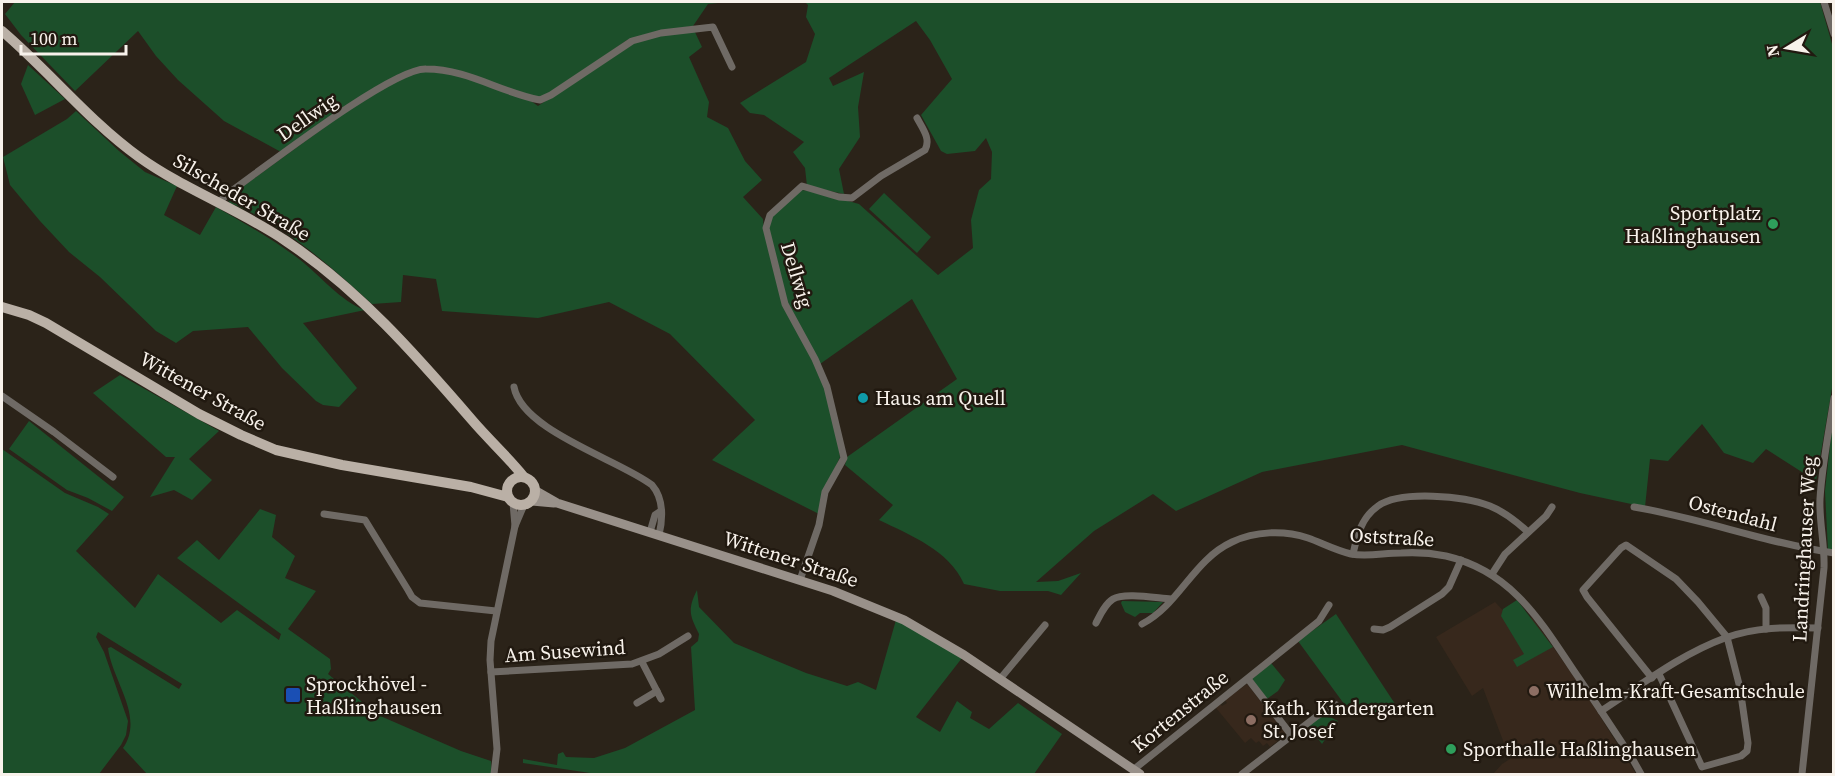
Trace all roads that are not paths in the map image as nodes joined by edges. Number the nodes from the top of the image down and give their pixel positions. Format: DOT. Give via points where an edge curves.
graph roads {
  1 [pos="1824,2"];
  2 [pos="2,31"];
  3 [pos="1833,34"];
  4 [pos="732,67"];
  5 [pos="917,118"];
  6 [pos="219,202"];
  7 [pos="2,307"];
  8 [pos="514,387"];
  9 [pos="2,396"];
  10 [pos="1833,398"];
  11 [pos="504,456"];
  12 [pos="113,477"];
  13 [pos="524,477"];
  14 [pos="511,482"];
  15 [pos="471,486"];
  16 [pos="531,499"];
  17 [pos="511,500"];
  18 [pos="1552,507"];
  19 [pos="1634,507"];
  20 [pos="324,514"];
  21 [pos="514,526"];
  22 [pos="1528,532"];
  23 [pos="655,533"];
  24 [pos="1824,552"];
  25 [pos="1833,553"];
  26 [pos="1353,554"];
  27 [pos="1461,560"];
  28 [pos="1492,574"];
  29 [pos="800,580"];
  30 [pos="1761,597"];
  31 [pos="1170,600"];
  32 [pos="1329,604"];
  33 [pos="496,611"];
  34 [pos="1096,623"];
  35 [pos="1142,624"];
  36 [pos="1045,626"];
  37 [pos="1818,628"];
  38 [pos="1374,629"];
  39 [pos="1766,629"];
  40 [pos="688,636"];
  41 [pos="1727,637"];
  42 [pos="642,662"];
  43 [pos="491,672"];
  44 [pos="1655,676"];
  45 [pos="1000,679"];
  46 [pos="1248,679"];
  47 [pos="657,691"];
  48 [pos="661,699"];
  49 [pos="637,703"];
  50 [pos="1336,705"];
  51 [pos="1601,711"];
  52 [pos="1292,736"];
  53 [pos="1137,772"];
  54 [pos="494,774"];
  55 [pos="1242,774"];
  56 [pos="1641,774"];
  57 [pos="1802,774"];
  1 -- 3 [label="street"];
  2 -- 6 [label="main road, Silscheder Straße" via="125,146 159,171"];
  4 -- 6 [label="street, Dellwig" via="713,27 632,41 540,100 453,72 424,69 404,74 348,109"];
  5 -- 29 [label="street, Dellwig" via="928,142 925,150 852,198 802,186 767,221 767,236 783,296 827,387 844,458 825,492 819,525"];
  6 -- 11 [label="main road, Silscheder Straße" via="299,250 366,303"];
  7 -- 15 [label="main road, Wittener Straße" via="46,323 199,414 276,450"];
  8 -- 23 [label="street" via="518,400 558,434 652,485 659,494 663,519"];
  9 -- 12 [label="street"];
  10 -- 24 [label="street, Landringhauser Weg" via="1820,502"];
  11 -- 13 [label="main road, Silscheder Straße"];
  11 -- 14 [label="main road, Silscheder Straße"];
  13 -- 14 [label="main road"];
  13 -- 16 [label="main road" via="532,482"];
  14 -- 15 [label="main road, Wittener Straße"];
  14 -- 17 [label="main road" via="507,490"];
  15 -- 17 [label="main road, Wittener Straße"];
  16 -- 17 [label="main road"];
  16 -- 21 [label="street"];
  16 -- 23 [label="main road, Wittener Straße" via="557,503"];
  17 -- 21 [label="street"];
  18 -- 22 [label="street"];
  19 -- 24 [label="street, Ostendahl"];
  20 -- 33 [label="street" via="365,520 420,603"];
  21 -- 33 [label="street"];
  22 -- 26 [label="street" via="1504,513 1477,502 1409,496 1384,502 1372,511 1360,528"];
  22 -- 28 [label="street" via="1505,554"];
  23 -- 29 [label="main road, Wittener Straße"];
  24 -- 25 [label="street, Ostendahl"];
  24 -- 37 [label="street, Landringhauser Weg"];
  26 -- 27 [label="street, Oststraße" via="1427,553"];
  26 -- 31 [label="street, Oststraße" via="1284,533 1242,538 1206,559"];
  27 -- 28 [label="street, Oststraße"];
  27 -- 38 [label="street" via="1442,594 1390,627"];
  28 -- 51 [label="street, Oststraße" via="1538,618"];
  29 -- 45 [label="main road, Wittener Straße" via="913,624"];
  30 -- 39 [label="street" via="1766,609"];
  31 -- 34 [label="street" via="1116,598"];
  31 -- 35 [label="street, Oststraße" via="1156,616"];
  32 -- 46 [label="street, Kortenstraße" via="1319,621"];
  33 -- 43 [label="street"];
  36 -- 45 [label="street"];
  37 -- 39 [label="street"];
  37 -- 57 [label="street, Landringhauser Weg"];
  39 -- 41 [label="street"];
  40 -- 42 [label="street, Am Susewind"];
  41 -- 44 [label="street"];
  41 -- 44 [label="street" via="1748,743 1748,751 1741,756 1701,767"];
  41 -- 44 [label="street" via="1676,579 1626,544 1583,590"];
  42 -- 43 [label="street, Am Susewind"];
  42 -- 47 [label="street, Am Susewind"];
  43 -- 54 [label="street" via="497,749"];
  44 -- 51 [label="street"];
  45 -- 53 [label="main road, Wittener Straße"];
  46 -- 52 [label="street, Kortenstraße"];
  46 -- 53 [label="street, Kortenstraße"];
  47 -- 48 [label="street, Am Susewind"];
  47 -- 49 [label="street"];
  50 -- 52 [label="street"];
  51 -- 56 [label="street, Oststraße"];
  52 -- 55 [label="street"];
}
